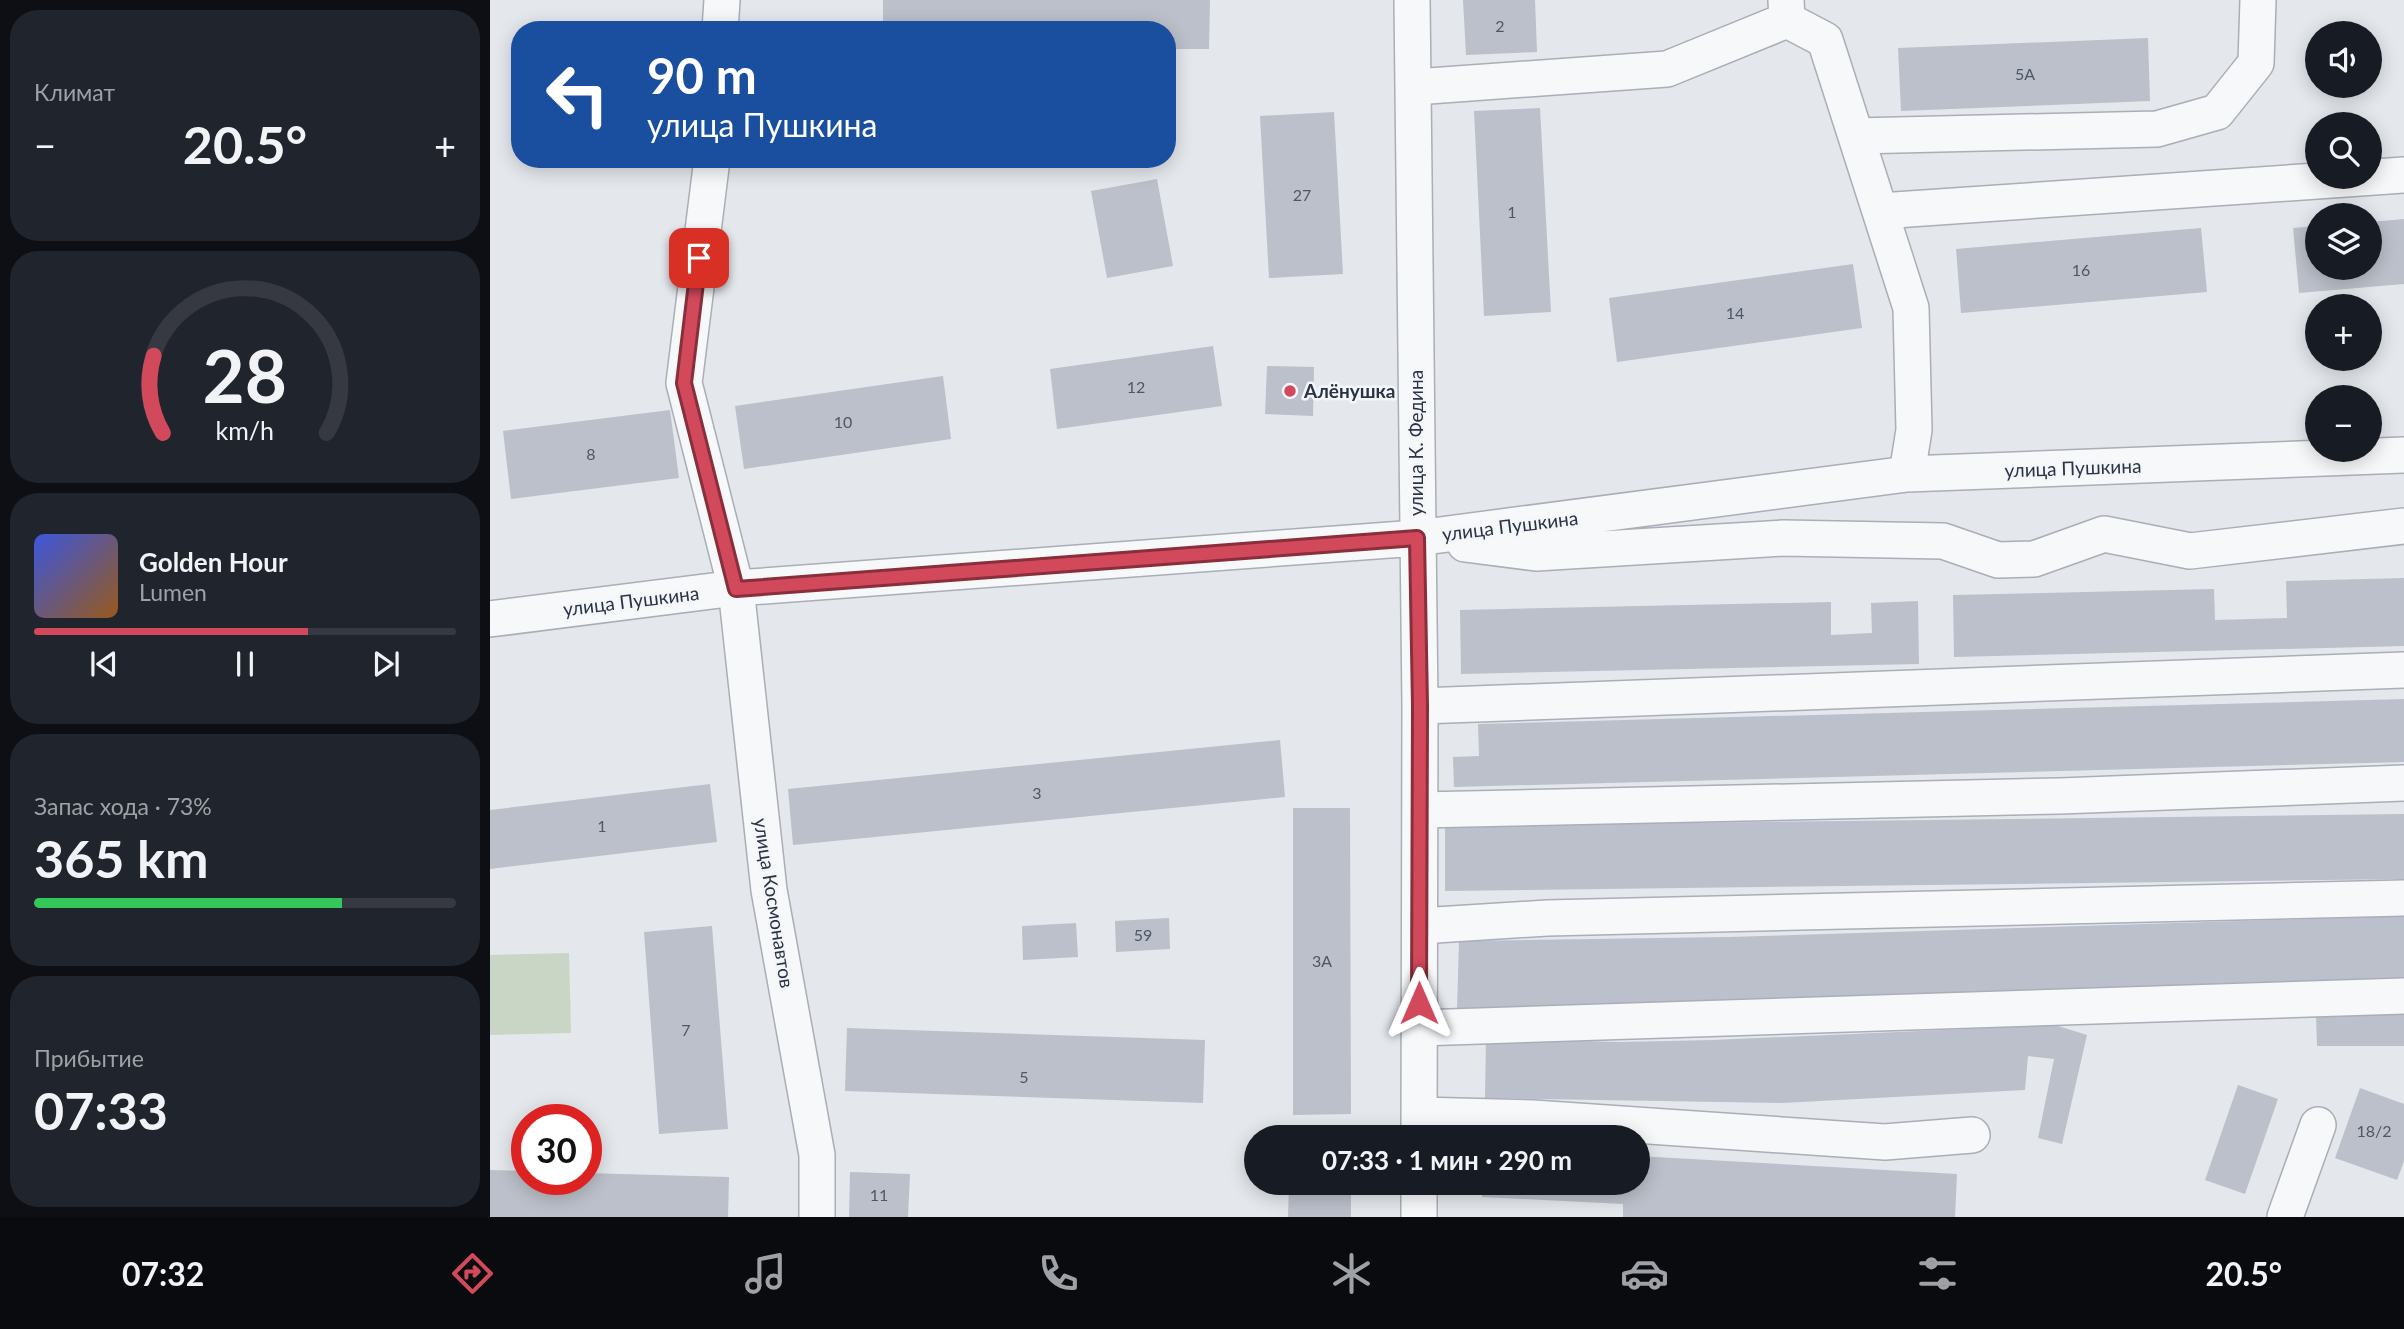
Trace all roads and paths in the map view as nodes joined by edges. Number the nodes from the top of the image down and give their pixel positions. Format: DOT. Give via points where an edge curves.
graph roads {
  1 [pos="722,0"];
  2 [pos="1412,0"];
  3 [pos="2258,0"];
  4 [pos="1787,10"];
  5 [pos="721,21"];
  6 [pos="1415,87"];
  7 [pos="1856,136"];
  8 [pos="711,168"];
  9 [pos="2404,175"];
  10 [pos="1880,211"];
  11 [pos="2404,455"];
  12 [pos="1906,474"];
  13 [pos="2404,526"];
  14 [pos="1417,538"];
  15 [pos="736,589"];
  16 [pos="490,619"];
  17 [pos="2404,670"];
  18 [pos="1420,706"];
  19 [pos="2404,783"];
  20 [pos="1420,810"];
  21 [pos="2404,898"];
  22 [pos="1420,926"];
  23 [pos="2404,996"];
  24 [pos="1419,1028"];
  25 [pos="1419,1125"];
  26 [pos="1433,1125"];
  27 [pos="1636,1125"];
  28 [pos="2318,1125"];
  29 [pos="1650,1126"];
  30 [pos="1972,1135"];
  31 [pos="1419,1195"];
  32 [pos="817,1217"];
  33 [pos="1419,1217"];
  34 [pos="2285,1217"];
  1 -- 5 [label="street"];
  2 -- 6 [label="street, улица К. Федина"];
  3 -- 7 [label="street" via="2256,63 2217,112 2157,129"];
  4 -- 6 [label="street" via="1667,68"];
  4 -- 7 [label="street" via="1825,40"];
  6 -- 14 [label="street, улица К. Федина"];
  7 -- 10 [label="street"];
  8 -- 15 [label="street, улица Космонавтов" via="684,383"];
  9 -- 10 [label="street"];
  10 -- 12 [label="street" via="1911,308 1914,430"];
  11 -- 12 [label="street, улица Пушкина"];
  12 -- 14 [label="street, улица Пушкина"];
  13 -- 14 [label="street" via="2190,551 2104,534 2034,559 1998,560 1942,541 1783,538 1536,553"];
  14 -- 15 [label="street, улица Пушкина"];
  14 -- 18 [label="street, улица К. Федина"];
  15 -- 16 [label="street, улица Пушкина"];
  15 -- 32 [label="street, улица Космонавтов" via="769,890 817,1155"];
  17 -- 18 [label="street"];
  18 -- 20 [label="street, улица К. Федина"];
  19 -- 20 [label="street" via="2060,796"];
  20 -- 22 [label="street, улица К. Федина"];
  21 -- 22 [label="street" via="1547,918"];
  22 -- 24 [label="street, улица К. Федина"];
  23 -- 24 [label="street"];
  24 -- 25 [label="street, улица К. Федина"];
  26 -- 27 [label="street" via="1533,1118"];
  28 -- 34 [label="street"];
  29 -- 30 [label="street" via="1885,1142"];
  31 -- 33 [label="street"];
}
